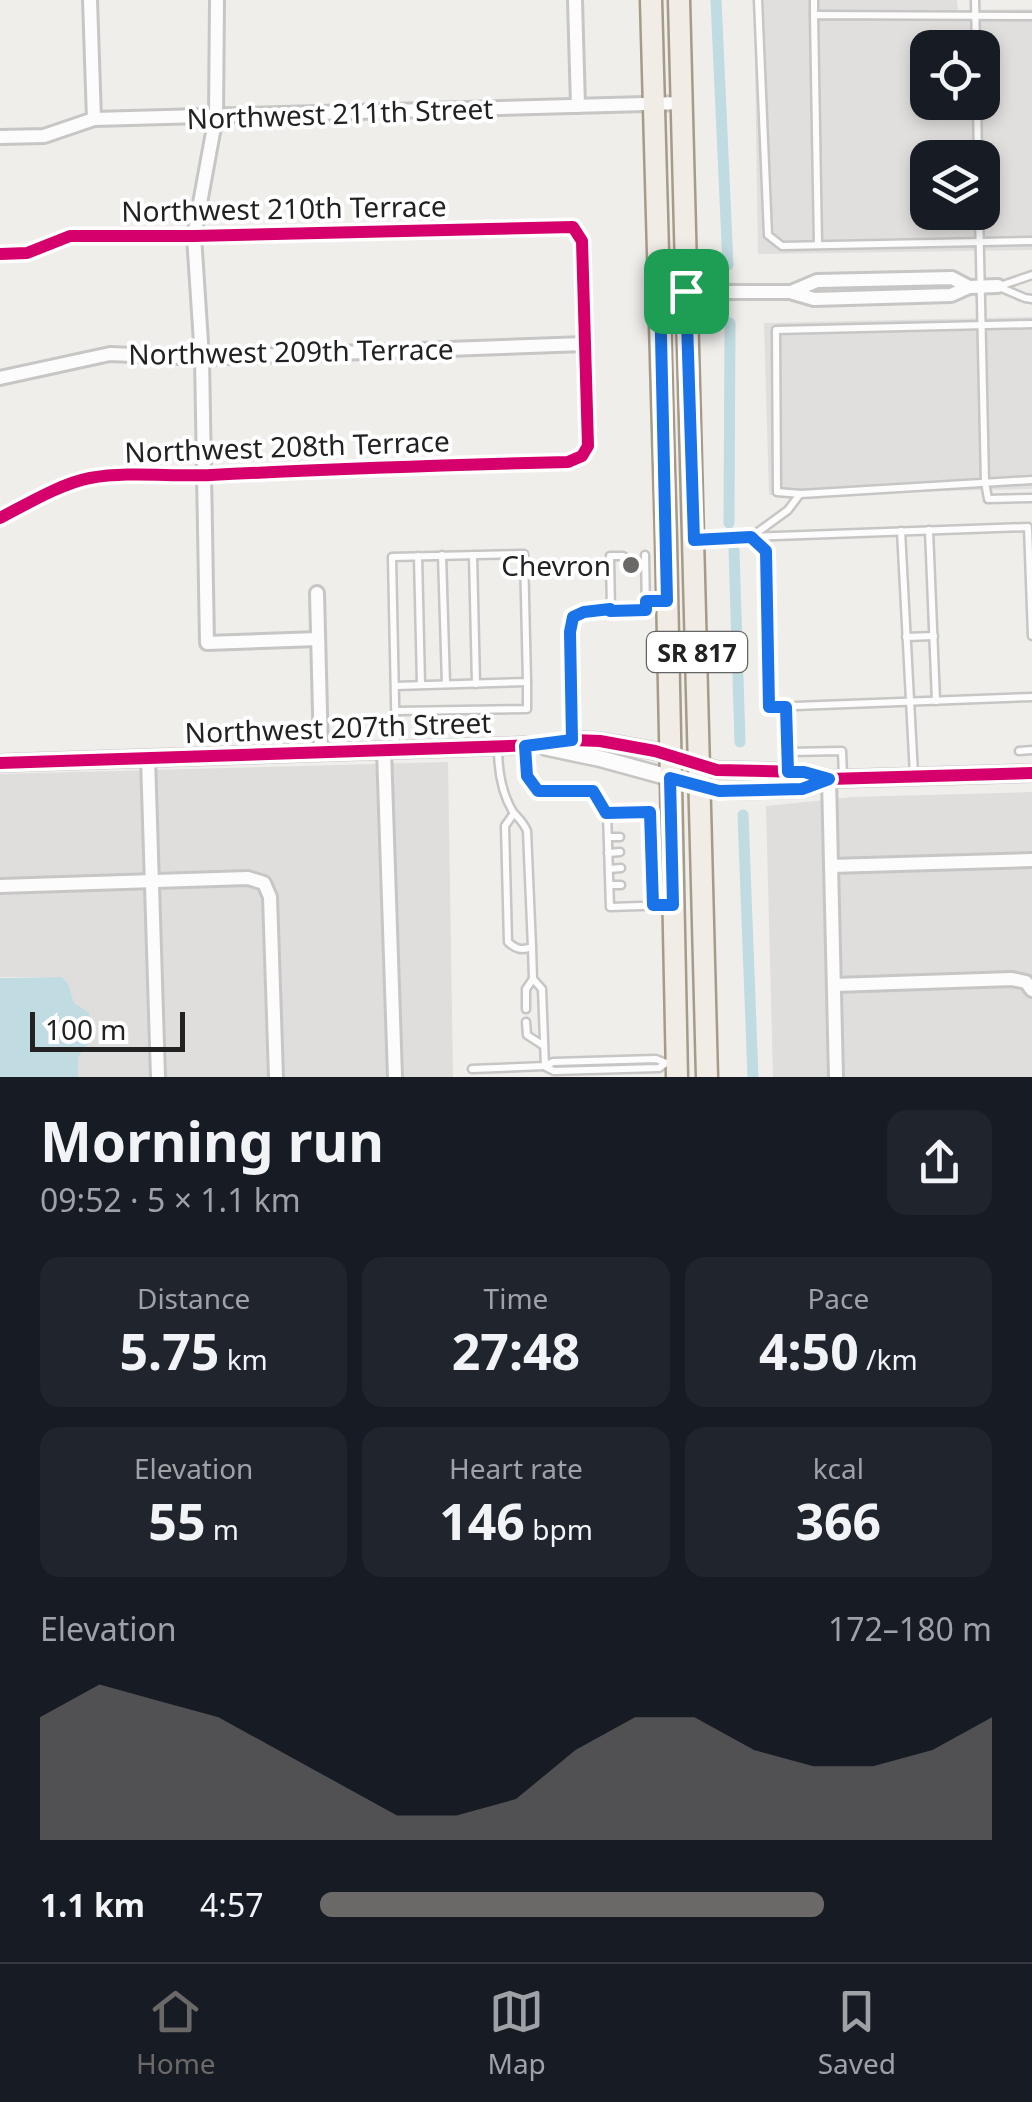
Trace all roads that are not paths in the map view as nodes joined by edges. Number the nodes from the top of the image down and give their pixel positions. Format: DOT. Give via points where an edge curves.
graph roads {
  1 [pos="90,0"];
  2 [pos="216,0"];
  3 [pos="575,0"];
  4 [pos="651,0"];
  5 [pos="678,0"];
  6 [pos="758,0"];
  7 [pos="814,0"];
  8 [pos="975,0"];
  9 [pos="975,14"];
  10 [pos="814,16"];
  11 [pos="1032,16"];
  12 [pos="975,30"];
  13 [pos="654,103"];
  14 [pos="682,103"];
  15 [pos="578,106"];
  16 [pos="216,116"];
  17 [pos="94,119"];
  18 [pos="0,137"];
  19 [pos="979,230"];
  20 [pos="194,236"];
  21 [pos="1032,240"];
  22 [pos="979,241"];
  23 [pos="818,245"];
  24 [pos="0,254"];
  25 [pos="1032,275"];
  26 [pos="998,286"];
  27 [pos="974,287"];
  28 [pos="686,291"];
  29 [pos="660,292"];
  30 [pos="1032,299"];
  31 [pos="1032,324"];
  32 [pos="981,325"];
  33 [pos="584,344"];
  34 [pos="202,358"];
  35 [pos="0,378"];
  36 [pos="203,476"];
  37 [pos="1032,480"];
  38 [pos="985,482"];
  39 [pos="800,494"];
  40 [pos="1032,498"];
  41 [pos="0,518"];
  42 [pos="929,530"];
  43 [pos="900,531"];
  44 [pos="751,537"];
  45 [pos="694,540"];
  46 [pos="654,552"];
  47 [pos="472,555"];
  48 [pos="418,556"];
  49 [pos="442,556"];
  50 [pos="623,556"];
  51 [pos="317,593"];
  52 [pos="656,601"];
  53 [pos="610,609"];
  54 [pos="934,636"];
  55 [pos="1032,636"];
  56 [pos="906,637"];
  57 [pos="318,639"];
  58 [pos="527,682"];
  59 [pos="446,684"];
  60 [pos="476,684"];
  61 [pos="421,685"];
  62 [pos="395,686"];
  63 [pos="1032,697"];
  64 [pos="936,701"];
  65 [pos="909,702"];
  66 [pos="786,707"];
  67 [pos="396,711"];
  68 [pos="572,740"];
  69 [pos="531,745"];
  70 [pos="498,746"];
  71 [pos="390,750"];
  72 [pos="1032,750"];
  73 [pos="1019,751"];
  74 [pos="321,752"];
  75 [pos="788,752"];
  76 [pos="670,755"];
  77 [pos="148,758"];
  78 [pos="0,763"];
  79 [pos="788,772"];
  80 [pos="1032,773"];
  81 [pos="700,775"];
  82 [pos="914,776"];
  83 [pos="670,778"];
  84 [pos="836,778"];
  85 [pos="514,813"];
  86 [pos="606,813"];
  87 [pos="608,837"];
  88 [pos="620,837"];
  89 [pos="608,852"];
  90 [pos="620,852"];
  91 [pos="1032,860"];
  92 [pos="831,866"];
  93 [pos="609,868"];
  94 [pos="621,868"];
  95 [pos="152,881"];
  96 [pos="610,885"];
  97 [pos="621,885"];
  98 [pos="0,886"];
  99 [pos="663,905"];
  100 [pos="532,947"];
  101 [pos="533,979"];
  102 [pos="834,985"];
  103 [pos="1032,990"];
  104 [pos="526,1009"];
  105 [pos="526,1022"];
  106 [pos="544,1046"];
  107 [pos="545,1066"];
  108 [pos="472,1068"];
  109 [pos="673,1068"];
  110 [pos="492,1072"];
  111 [pos="158,1077"];
  112 [pos="276,1077"];
  113 [pos="395,1077"];
  114 [pos="707,1077"];
  115 [pos="836,1077"];
  1 -- 17 [label="street"];
  2 -- 16 [label="street"];
  3 -- 15 [label="street"];
  4 -- 13 [label="main road, SR 817"];
  5 -- 14 [label="main road, SR 817"];
  6 -- 23 [label="lane" via="768,236 782,246"];
  7 -- 10 [label="lane"];
  8 -- 9 [label="lane"];
  9 -- 10 [label="lane"];
  9 -- 11 [label="lane"];
  9 -- 12 [label="lane"];
  10 -- 23 [label="lane"];
  13 -- 14 [label="street, Northwest 211th Street"];
  13 -- 15 [label="street, Northwest 211th Street"];
  13 -- 29 [label="main road, SR 817"];
  14 -- 28 [label="main road, SR 817"];
  15 -- 16 [label="street, Northwest 211th Street"];
  16 -- 17 [label="street, Northwest 211th Street"];
  16 -- 20 [label="street"];
  17 -- 18 [label="street, Northwest 211th Street" via="44,136"];
  19 -- 22 [label="lane"];
  20 -- 24 [label="street, Northwest 210th Terrace" via="70,236 26,253"];
  20 -- 33 [label="street, Northwest 210th Terrace" via="573,227 582,241"];
  20 -- 34 [label="street"];
  21 -- 22 [label="lane"];
  22 -- 23 [label="lane"];
  22 -- 27 [label="lane"];
  25 -- 26 [label="lane"];
  26 -- 27 [label="street"];
  26 -- 30 [label="lane"];
  27 -- 28 [label="street" via="952,278 817,281 790,292"];
  27 -- 32 [label="lane"];
  28 -- 29 [label="street"];
  28 -- 45 [label="main road, SR 817"];
  29 -- 46 [label="main road, SR 817"];
  31 -- 32 [label="lane"];
  32 -- 38 [label="lane"];
  32 -- 39 [label="lane" via="776,330 778,492"];
  33 -- 34 [label="street, Northwest 209th Terrace"];
  33 -- 36 [label="street, Northwest 208th Terrace" via="588,446 568,462"];
  34 -- 35 [label="street, Northwest 209th Terrace" via="110,354"];
  34 -- 36 [label="street"];
  36 -- 41 [label="street, Northwest 208th Terrace" via="87,478"];
  36 -- 57 [label="street" via="206,642"];
  37 -- 38 [label="lane"];
  38 -- 39 [label="lane"];
  38 -- 40 [label="lane" via="988,499"];
  39 -- 44 [label="lane"];
  42 -- 43 [label="lane"];
  42 -- 54 [label="lane"];
  42 -- 55 [label="lane" via="1028,526"];
  43 -- 44 [label="lane"];
  43 -- 56 [label="lane"];
  44 -- 45 [label="lane"];
  44 -- 66 [label="lane" via="766,551 769,707"];
  45 -- 46 [label="main road"];
  45 -- 81 [label="main road, SR 817"];
  46 -- 52 [label="main road, SR 817"];
  47 -- 49 [label="lane"];
  47 -- 58 [label="lane" via="524,554"];
  47 -- 60 [label="lane"];
  48 -- 49 [label="lane"];
  48 -- 61 [label="lane"];
  48 -- 62 [label="lane" via="392,556"];
  49 -- 59 [label="lane"];
  50 -- 53 [label="lane" via="610,556"];
  51 -- 57 [label="street"];
  52 -- 53 [label="lane" via="646,610"];
  52 -- 76 [label="main road, SR 817"];
  53 -- 68 [label="lane" via="577,614 570,623"];
  54 -- 56 [label="lane"];
  54 -- 64 [label="lane"];
  56 -- 65 [label="lane"];
  57 -- 74 [label="street"];
  58 -- 60 [label="lane"];
  58 -- 67 [label="lane" via="527,708"];
  59 -- 60 [label="lane"];
  59 -- 61 [label="lane"];
  61 -- 62 [label="lane"];
  62 -- 67 [label="lane"];
  63 -- 64 [label="lane"];
  64 -- 65 [label="lane"];
  65 -- 66 [label="lane"];
  65 -- 82 [label="lane"];
  66 -- 75 [label="lane"];
  67 -- 71 [label="lane"];
  68 -- 69 [label="street, Northwest 207th Street"];
  68 -- 76 [label="street, Northwest 207th Street"];
  69 -- 70 [label="street, Northwest 207th Street"];
  69 -- 83 [label="street, Northwest 207th Street"];
  69 -- 86 [label="lane" via="527,776 538,791 593,791"];
  70 -- 71 [label="street, Northwest 207th Street"];
  70 -- 85 [label="lane" via="498,772"];
  71 -- 74 [label="street, Northwest 207th Street"];
  71 -- 113 [label="street"];
  72 -- 73 [label="lane"];
  74 -- 77 [label="street, Northwest 207th Street"];
  75 -- 79 [label="lane"];
  75 -- 84 [label="lane" via="842,751"];
  76 -- 81 [label="street, Northwest 207th Street"];
  76 -- 83 [label="main road, SR 817"];
  77 -- 78 [label="street, Northwest 207th Street"];
  77 -- 95 [label="street"];
  79 -- 81 [label="street, Northwest 207th Street"];
  79 -- 84 [label="street, Northwest 207th Street"];
  80 -- 82 [label="street, Northwest 207th Street"];
  81 -- 83 [label="street, Northwest 207th Street"];
  81 -- 84 [label="street, Northwest 207th Street" via="719,791 802,789"];
  81 -- 114 [label="main road, SR 817"];
  82 -- 84 [label="street, Northwest 207th Street"];
  83 -- 99 [label="main road, SR 817"];
  84 -- 92 [label="street"];
  85 -- 100 [label="lane" via="527,826"];
  85 -- 100 [label="lane" via="504,826 508,942"];
  86 -- 87 [label="lane"];
  86 -- 99 [label="lane" via="650,812 650,884"];
  87 -- 88 [label="lane"];
  87 -- 89 [label="lane"];
  89 -- 90 [label="lane"];
  89 -- 93 [label="lane"];
  91 -- 92 [label="street"];
  92 -- 102 [label="street"];
  93 -- 94 [label="lane"];
  93 -- 96 [label="lane"];
  95 -- 98 [label="street"];
  95 -- 111 [label="street"];
  95 -- 112 [label="street" via="248,878 264,884 270,897"];
  96 -- 97 [label="lane"];
  96 -- 99 [label="lane" via="610,906"];
  99 -- 109 [label="main road, SR 817"];
  100 -- 101 [label="lane"];
  101 -- 104 [label="lane"];
  101 -- 106 [label="lane" via="542,989"];
  102 -- 103 [label="street" via="1012,979"];
  102 -- 115 [label="street"];
  105 -- 106 [label="lane" via="527,1035"];
  106 -- 107 [label="lane"];
  107 -- 109 [label="lane" via="656,1059"];
  107 -- 110 [label="lane"];
  108 -- 110 [label="lane"];
}
